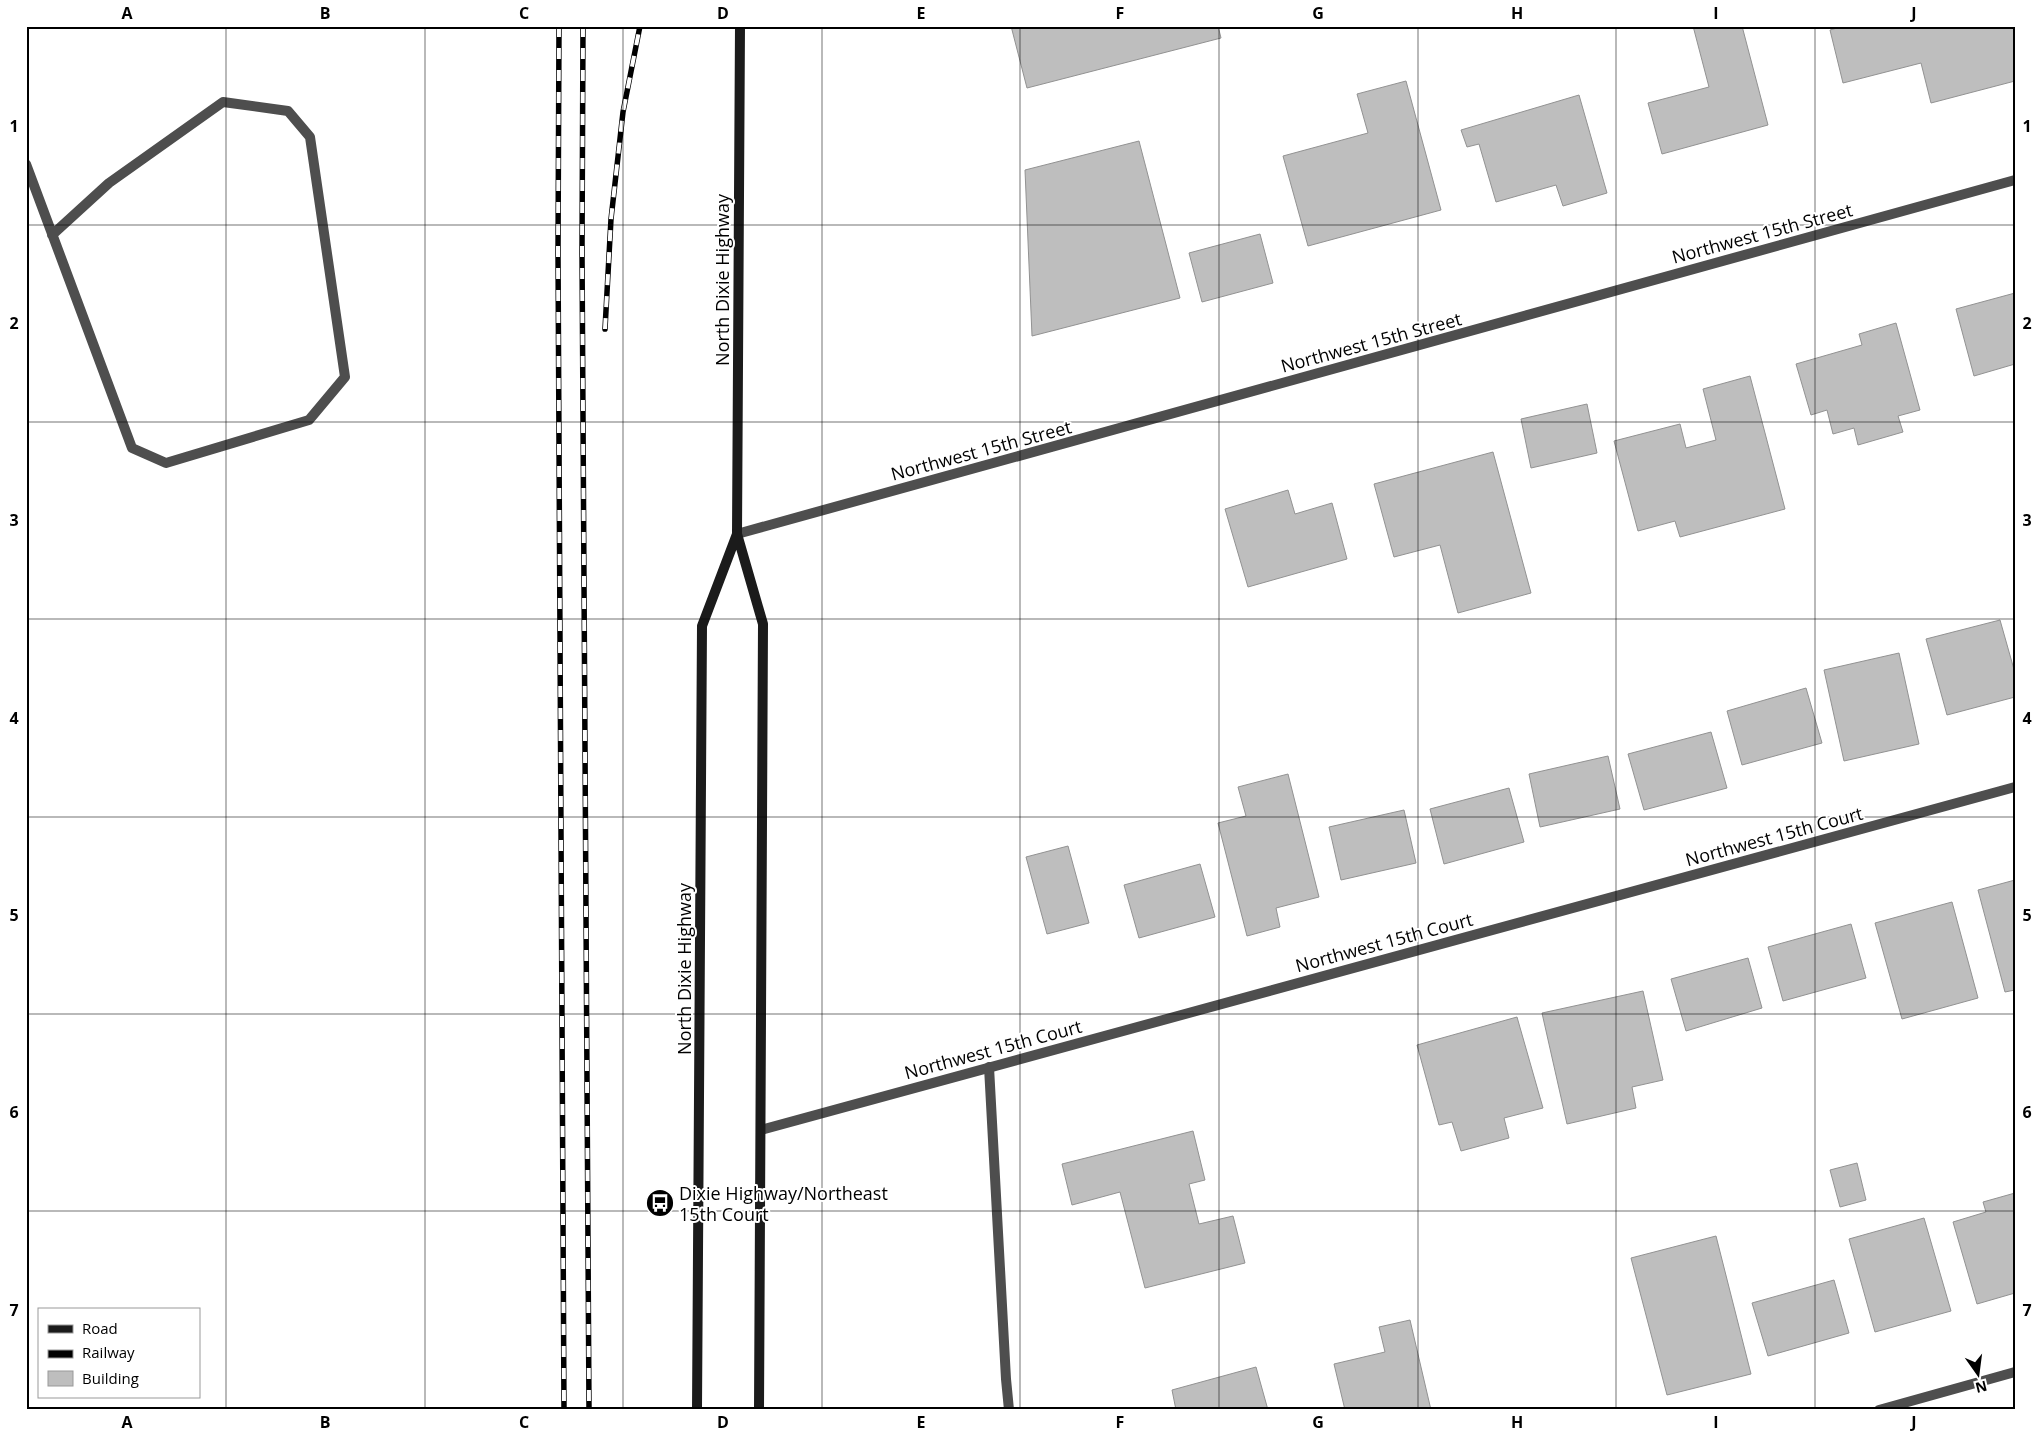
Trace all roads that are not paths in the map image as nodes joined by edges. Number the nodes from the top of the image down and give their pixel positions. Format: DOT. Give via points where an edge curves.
graph roads {
  1 [pos="740,26"];
  2 [pos="26,164"];
  3 [pos="2015,180"];
  4 [pos="52,235"];
  5 [pos="737,534"];
  6 [pos="2015,787"];
  7 [pos="989,1067"];
  8 [pos="761,1130"];
  9 [pos="2015,1372"];
  10 [pos="697,1410"];
  11 [pos="759,1410"];
  12 [pos="1009,1410"];
  13 [pos="1879,1410"];
  1 -- 5 [label="main road, North Dixie Highway"];
  2 -- 4 [label="street"];
  3 -- 5 [label="street, Northwest 15th Street"];
  4 -- 4 [label="street" via="132,448 166,463 309,420 345,376 310,137 288,111 223,102 108,183"];
  5 -- 8 [label="main road, North Dixie Highway" via="763,624"];
  5 -- 10 [label="main road, North Dixie Highway" via="702,626"];
  6 -- 7 [label="street, Northwest 15th Court"];
  7 -- 8 [label="street, Northwest 15th Court"];
  7 -- 12 [label="street"];
  8 -- 11 [label="main road, North Dixie Highway"];
  9 -- 13 [label="street"];
}
